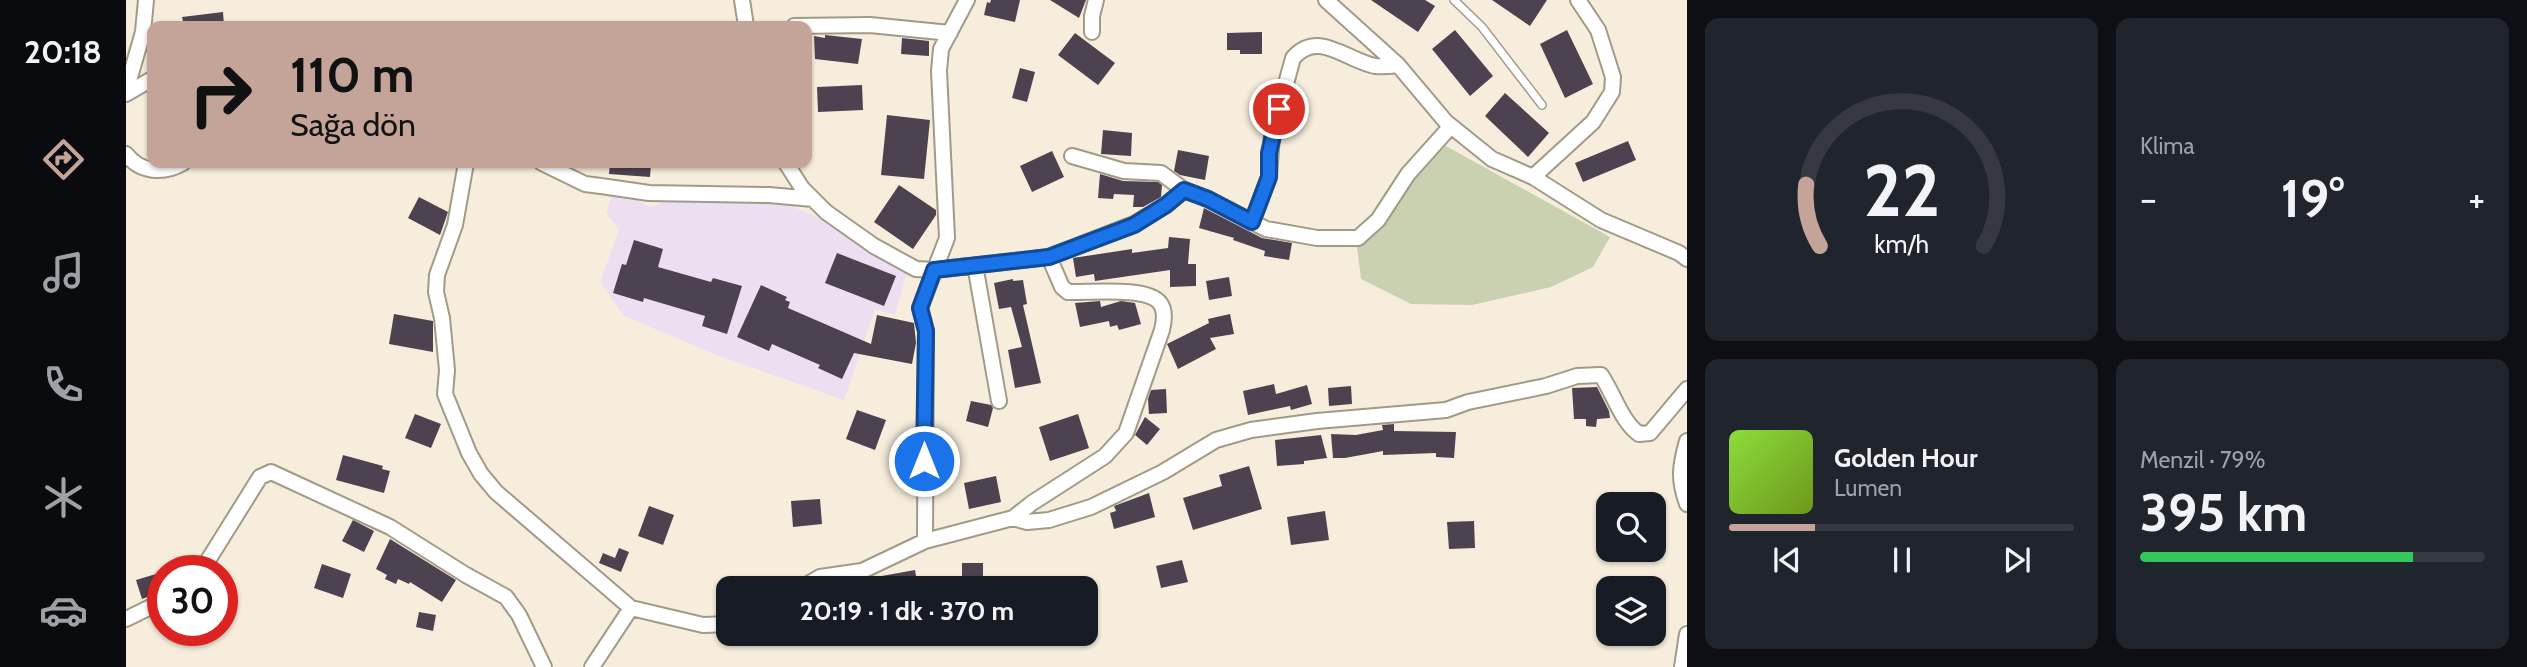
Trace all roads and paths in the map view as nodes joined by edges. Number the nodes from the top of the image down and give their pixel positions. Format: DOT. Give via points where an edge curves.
graph roads {
  1 [pos="146,0"];
  2 [pos="742,0"];
  3 [pos="967,0"];
  4 [pos="1097,0"];
  5 [pos="1326,0"];
  6 [pos="1454,0"];
  7 [pos="1578,0"];
  8 [pos="745,21"];
  9 [pos="812,26"];
  10 [pos="1092,32"];
  11 [pos="950,33"];
  12 [pos="1398,65"];
  13 [pos="147,82"];
  14 [pos="126,92"];
  15 [pos="1542,105"];
  16 [pos="1451,126"];
  17 [pos="126,154"];
  18 [pos="1072,156"];
  19 [pos="169,168"];
  20 [pos="465,168"];
  21 [pos="552,168"];
  22 [pos="789,168"];
  23 [pos="1533,177"];
  24 [pos="1184,190"];
  25 [pos="813,199"];
  26 [pos="1252,222"];
  27 [pos="1049,257"];
  28 [pos="1687,259"];
  29 [pos="975,265"];
  30 [pos="934,270"];
  31 [pos="1687,389"];
  32 [pos="999,401"];
  33 [pos="1687,441"];
  34 [pos="1687,504"];
  35 [pos="1013,518"];
  36 [pos="925,541"];
  37 [pos="211,555"];
  38 [pos="827,576"];
  39 [pos="631,608"];
  40 [pos="147,609"];
  41 [pos="126,619"];
  42 [pos="716,624"];
  43 [pos="1687,634"];
  44 [pos="544,667"];
  45 [pos="592,667"];
  46 [pos="1682,667"];
  1 -- 14 [label="street" via="143,32"];
  2 -- 8 [label="street"];
  3 -- 11 [label="street"];
  4 -- 10 [label="street"];
  5 -- 12 [label="street"];
  6 -- 15 [label="lane" via="1482,27"];
  7 -- 23 [label="street" via="1598,30 1613,77 1612,92 1593,122"];
  9 -- 11 [label="street"];
  11 -- 30 [label="street" via="941,49 939,71 947,238"];
  12 -- 16 [label="street"];
  12 -- 26 [label="street" via="1372,66 1319,46 1309,46 1293,58 1272,135 1269,177"];
  13 -- 14 [label="street"];
  16 -- 23 [label="street" via="1492,159"];
  16 -- 26 [label="street" via="1408,174 1378,220 1357,238 1317,238"];
  17 -- 19 [label="street" via="146,169"];
  18 -- 24 [label="street" via="1124,171 1161,173"];
  20 -- 39 [label="street" via="436,292 446,357 445,394 453,419 481,474 496,492"];
  21 -- 25 [label="street" via="585,184 649,193"];
  22 -- 25 [label="street"];
  23 -- 28 [label="street" via="1601,220"];
  24 -- 26 [label="street"];
  24 -- 27 [label="street" via="1134,225"];
  25 -- 30 [label="street" via="874,246 916,268"];
  27 -- 29 [label="street"];
  27 -- 35 [label="street" via="1068,292 1148,295 1160,303 1165,316 1126,433 1105,456"];
  29 -- 30 [label="street"];
  29 -- 32 [label="street"];
  30 -- 36 [label="street" via="920,308 926,331"];
  31 -- 35 [label="street" via="1650,433 1639,434 1624,419 1601,375 1577,376 1446,410 1251,430 1216,440 1091,507 1049,520"];
  33 -- 34 [label="street" via="1680,467"];
  35 -- 36 [label="street"];
  36 -- 38 [label="street" via="862,571"];
  37 -- 44 [label="street" via="260,477 271,472 390,527 506,597"];
  39 -- 42 [label="street"];
  39 -- 45 [label="street"];
  40 -- 41 [label="street"];
  43 -- 46 [label="street"];
}
